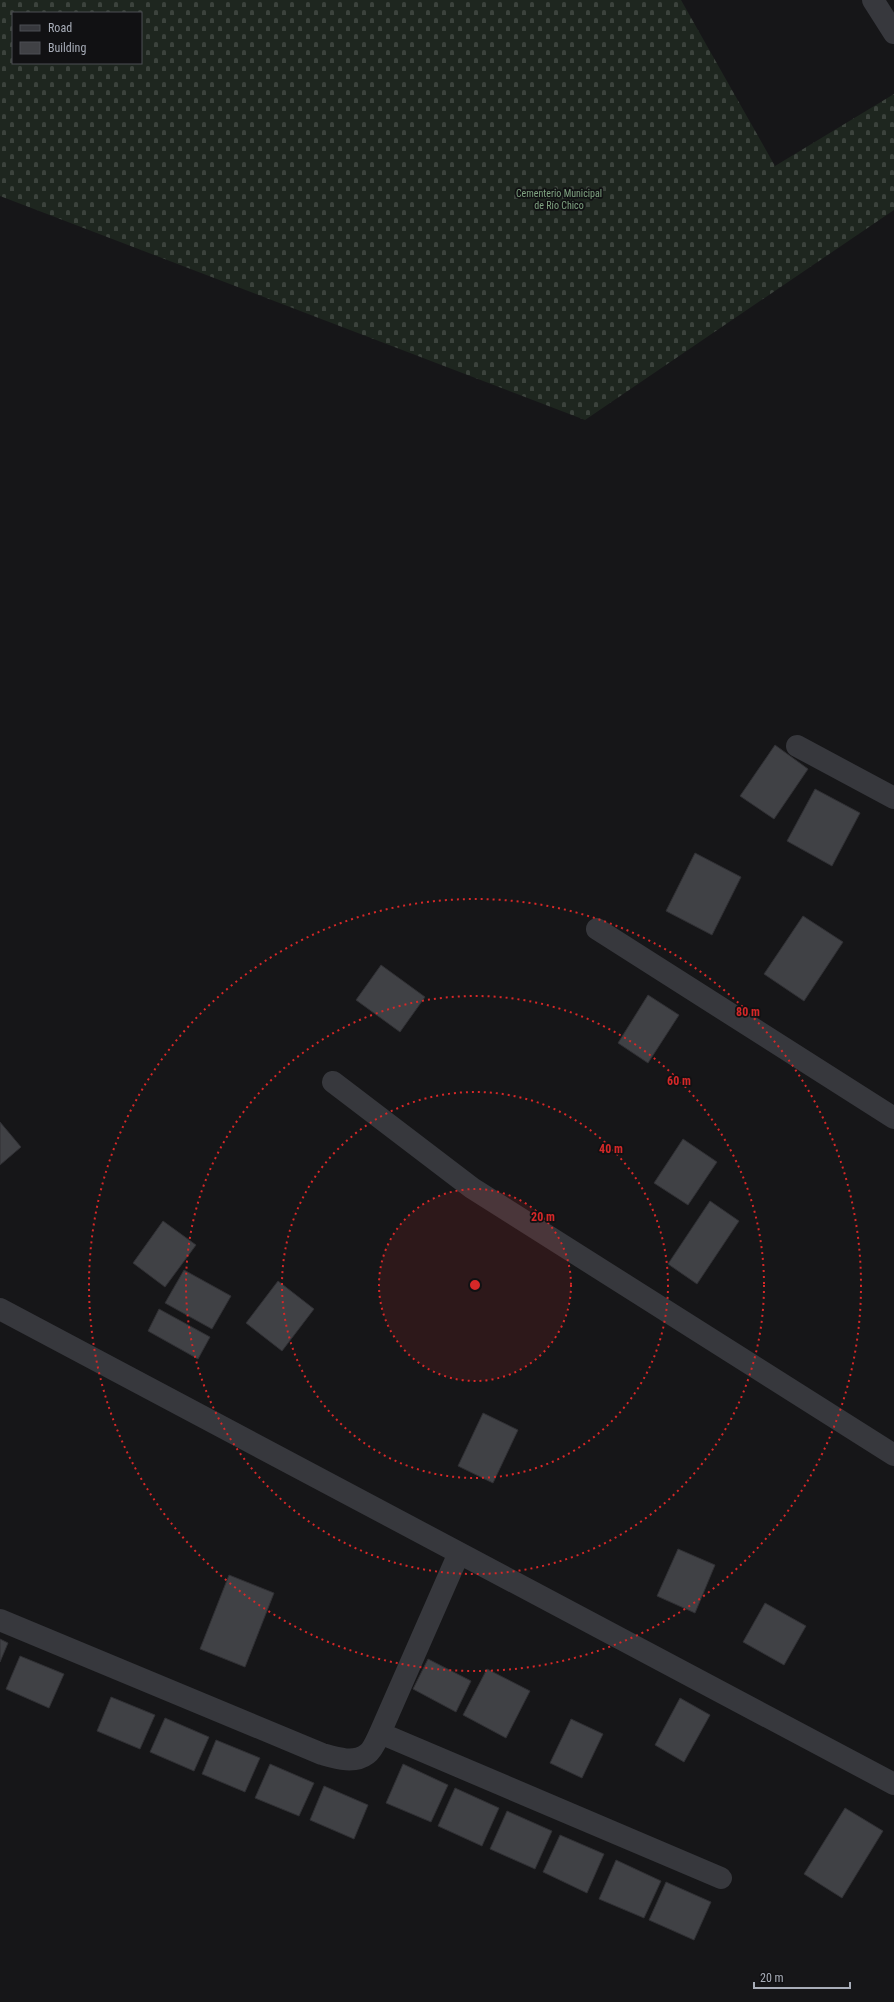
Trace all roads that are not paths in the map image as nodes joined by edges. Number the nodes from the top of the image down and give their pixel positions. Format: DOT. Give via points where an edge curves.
graph roads {
  1 [pos="873,0"];
  2 [pos="894,33"];
  3 [pos="797,746"];
  4 [pos="894,798"];
  5 [pos="597,929"];
  6 [pos="333,1082"];
  7 [pos="894,1118"];
  8 [pos="0,1308"];
  9 [pos="894,1455"];
  10 [pos="459,1553"];
  11 [pos="0,1620"];
  12 [pos="380,1733"];
  13 [pos="894,1784"];
  14 [pos="721,1878"];
  1 -- 2 [label="street"];
  3 -- 4 [label="street"];
  5 -- 7 [label="street"];
  6 -- 9 [label="street" via="472,1188"];
  8 -- 10 [label="street"];
  10 -- 12 [label="street"];
  10 -- 13 [label="street"];
  11 -- 12 [label="street" via="322,1754 340,1759 356,1759 368,1754"];
  12 -- 14 [label="street"];
}
